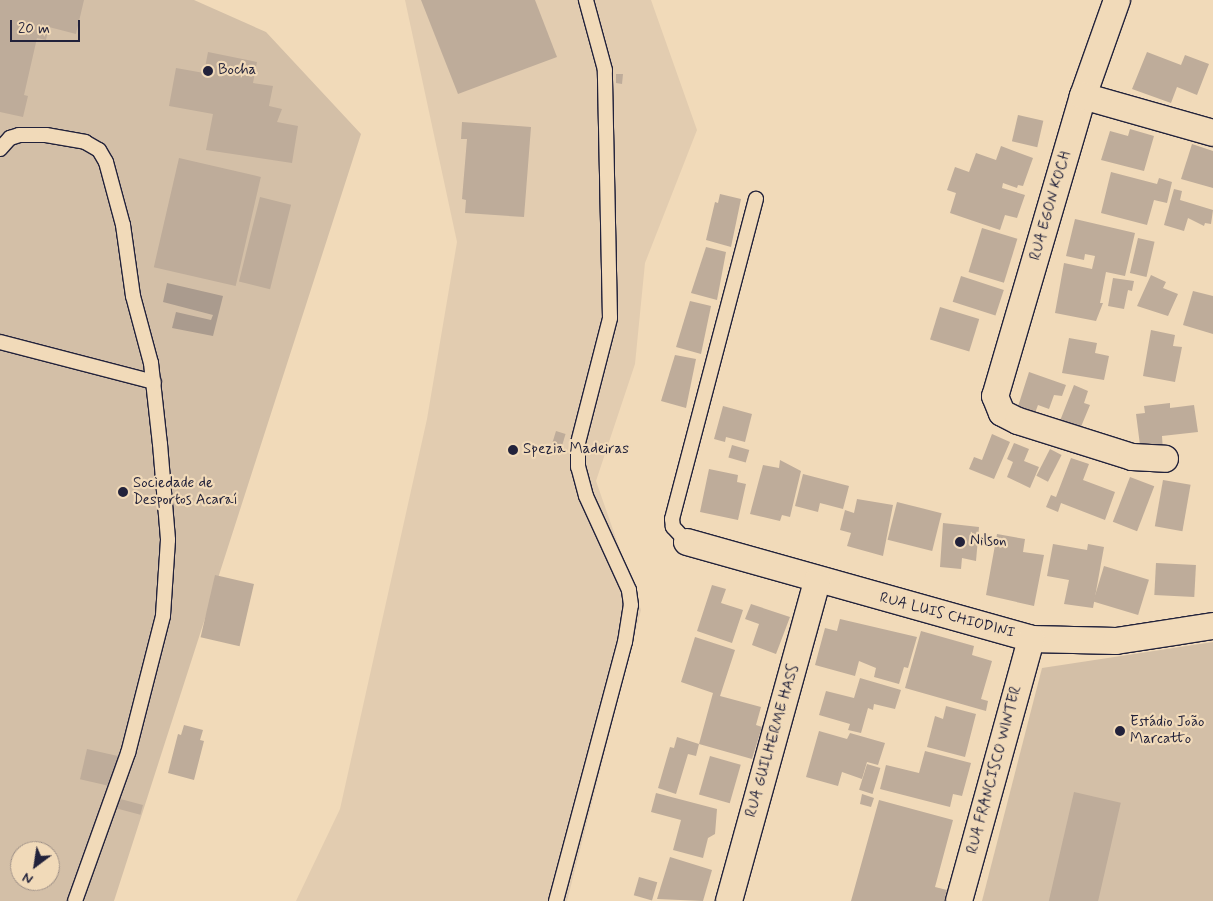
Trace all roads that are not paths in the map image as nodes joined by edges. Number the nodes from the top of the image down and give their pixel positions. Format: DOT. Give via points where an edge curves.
graph roads {
  1 [pos="586,0"];
  2 [pos="1117,0"];
  3 [pos="1083,96"];
  4 [pos="1213,133"];
  5 [pos="0,149"];
  6 [pos="756,199"];
  7 [pos="0,342"];
  8 [pos="154,382"];
  9 [pos="1166,459"];
  10 [pos="687,542"];
  11 [pos="818,581"];
  12 [pos="1213,626"];
  13 [pos="1031,639"];
  14 [pos="76,901"];
  15 [pos="556,901"];
  16 [pos="729,901"];
  17 [pos="959,901"];
  1 -- 15 [label="lane" via="605,70 610,318 578,443 578,467 586,496 628,590 631,605 625,642"];
  2 -- 3 [label="street, RUA EGON KOCH"];
  3 -- 4 [label="street"];
  3 -- 9 [label="street, RUA EGON KOCH" via="995,396 1002,413 1018,421 1132,457"];
  5 -- 8 [label="lane" via="10,138 19,135 85,142 99,150 106,162 123,225 133,296"];
  6 -- 10 [label="lane" via="672,519 673,527"];
  7 -- 8 [label="lane"];
  8 -- 14 [label="lane" via="168,540 163,616 128,753"];
  10 -- 11 [label="street, RUA LUIS CHIODINI"];
  11 -- 13 [label="street, RUA LUIS CHIODINI"];
  11 -- 16 [label="street, RUA GUILHERME HASS"];
  12 -- 13 [label="street, RUA LUIS CHIODINI" via="1116,641"];
  13 -- 17 [label="street, RUA FRANCISCO WINTER"];
}
